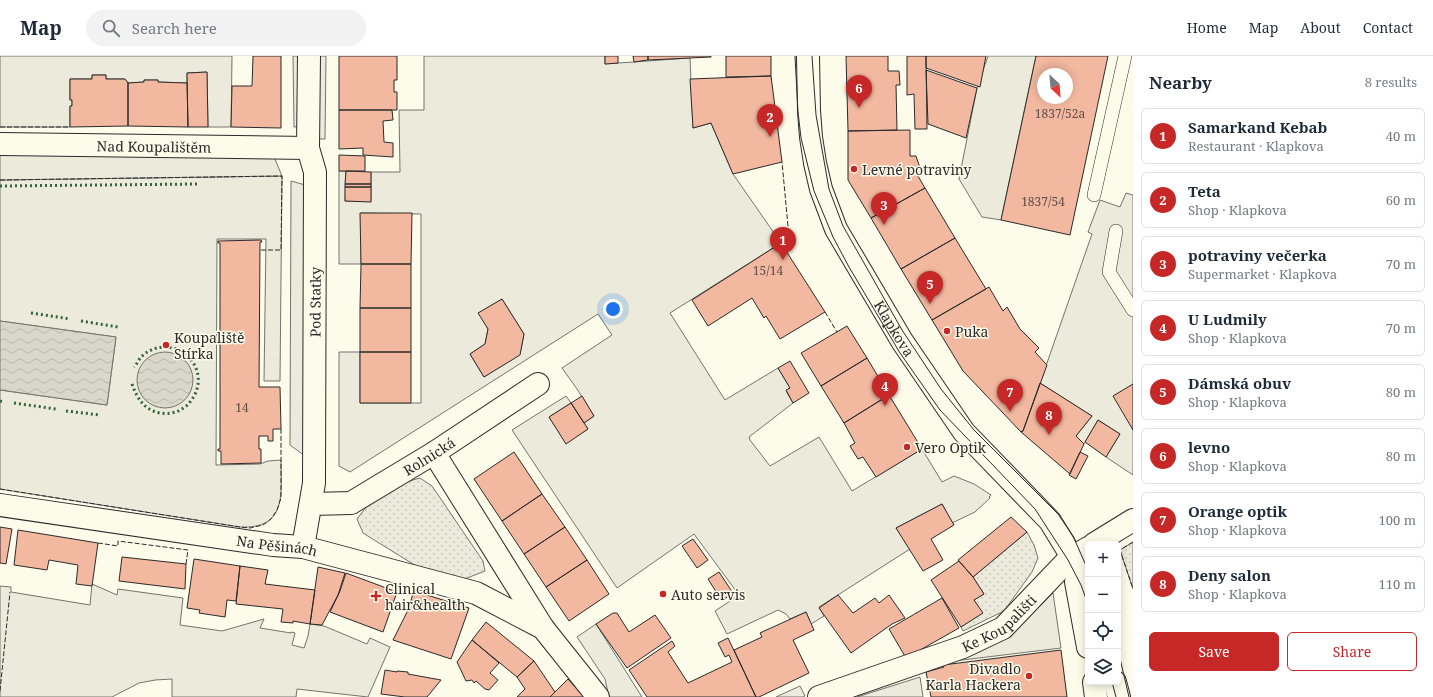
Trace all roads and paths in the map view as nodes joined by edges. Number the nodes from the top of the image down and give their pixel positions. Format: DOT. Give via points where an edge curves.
graph roads {
  1 [pos="309,56"];
  2 [pos="808,56"];
  3 [pos="1125,56"];
  4 [pos="0,144"];
  5 [pos="308,148"];
  6 [pos="1094,195"];
  7 [pos="1116,231"];
  8 [pos="1133,310"];
  9 [pos="538,384"];
  10 [pos="434,453"];
  11 [pos="311,504"];
  12 [pos="0,505"];
  13 [pos="1133,520"];
  14 [pos="1099,541"];
  15 [pos="303,547"];
  16 [pos="1080,552"];
  17 [pos="1085,580"];
  18 [pos="1085,613"];
  19 [pos="543,628"];
  20 [pos="1094,685"];
  21 [pos="1116,685"];
  22 [pos="598,697"];
  23 [pos="819,697"];
  24 [pos="1096,697"];
  25 [pos="1119,697"];
  1 -- 5 [label="street, Pod Statky"];
  2 -- 16 [label="street, Klapkova" via="815,163 836,229 902,341 964,432"];
  3 -- 6 [label="lane"];
  4 -- 5 [label="street, Nad Koupalištěm"];
  5 -- 11 [label="street, Pod Statky" via="315,172 314,483"];
  7 -- 8 [label="lane" via="1109,272"];
  9 -- 10 [label="street, Rolnická"];
  10 -- 11 [label="street, Rolnická" via="351,503"];
  10 -- 19 [label="street, Na Pěšinách"];
  11 -- 15 [label="street, Pod Statky"];
  12 -- 15 [label="street, Na Pěšinách" via="273,545"];
  13 -- 14 [label="street"];
  15 -- 19 [label="street, Na Pěšinách" via="476,593"];
  16 -- 17 [label="street, Klapkova"];
  16 -- 18 [label="street, Klapkova"];
  16 -- 23 [label="street, Ke Koupališti" via="1052,576 1003,628 962,647"];
  19 -- 22 [label="street, Na Pěšinách"];
  20 -- 24 [label="street"];
  21 -- 25 [label="street"];
}
